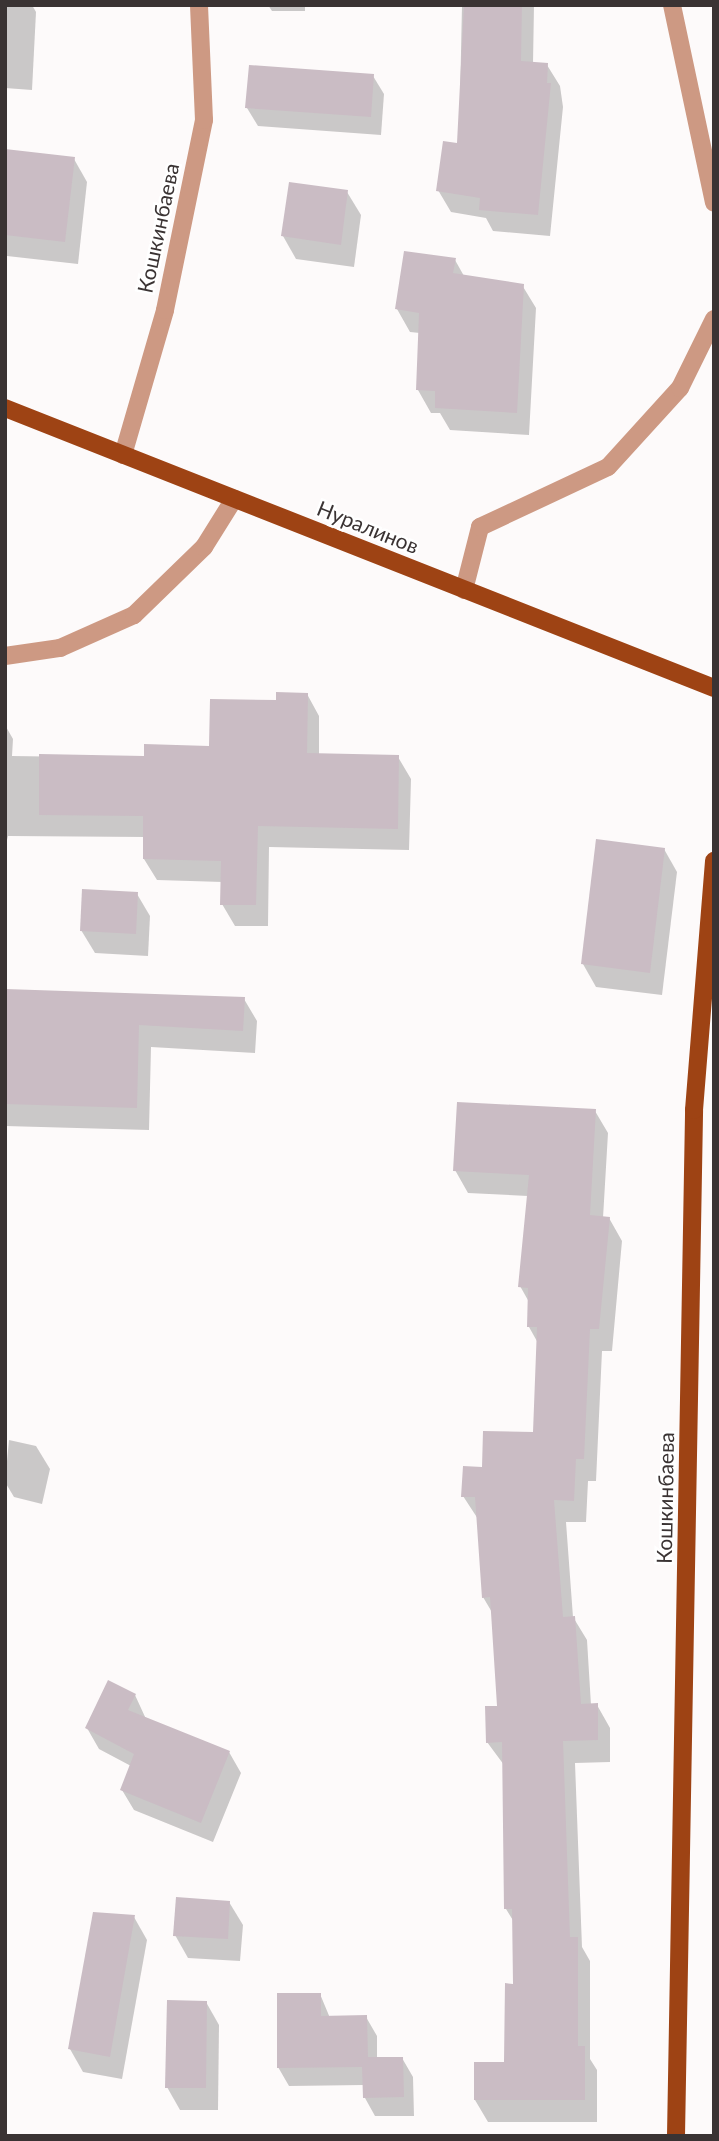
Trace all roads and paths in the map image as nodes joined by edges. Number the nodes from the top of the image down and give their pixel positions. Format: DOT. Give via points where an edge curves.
graph roads {
  1 [pos="199,5"];
  2 [pos="672,5"];
  3 [pos="714,203"];
  4 [pos="714,319"];
  5 [pos="5,408"];
  6 [pos="123,455"];
  7 [pos="234,499"];
  8 [pos="464,590"];
  9 [pos="5,656"];
  10 [pos="714,688"];
  11 [pos="714,861"];
  12 [pos="676,2136"];
  1 -- 6 [label="street, Кошкинбаева" via="204,120 165,310"];
  2 -- 3 [label="street"];
  4 -- 8 [label="street" via="680,388 608,467 480,527"];
  5 -- 6 [label="main road, Нуралинов"];
  6 -- 7 [label="main road, Нуралинов"];
  7 -- 8 [label="main road, Нуралинов"];
  7 -- 9 [label="street" via="204,547 134,615 60,648"];
  8 -- 10 [label="main road, Нуралинов"];
  11 -- 12 [label="main road, Кошкинбаева" via="694,1110"];
}
